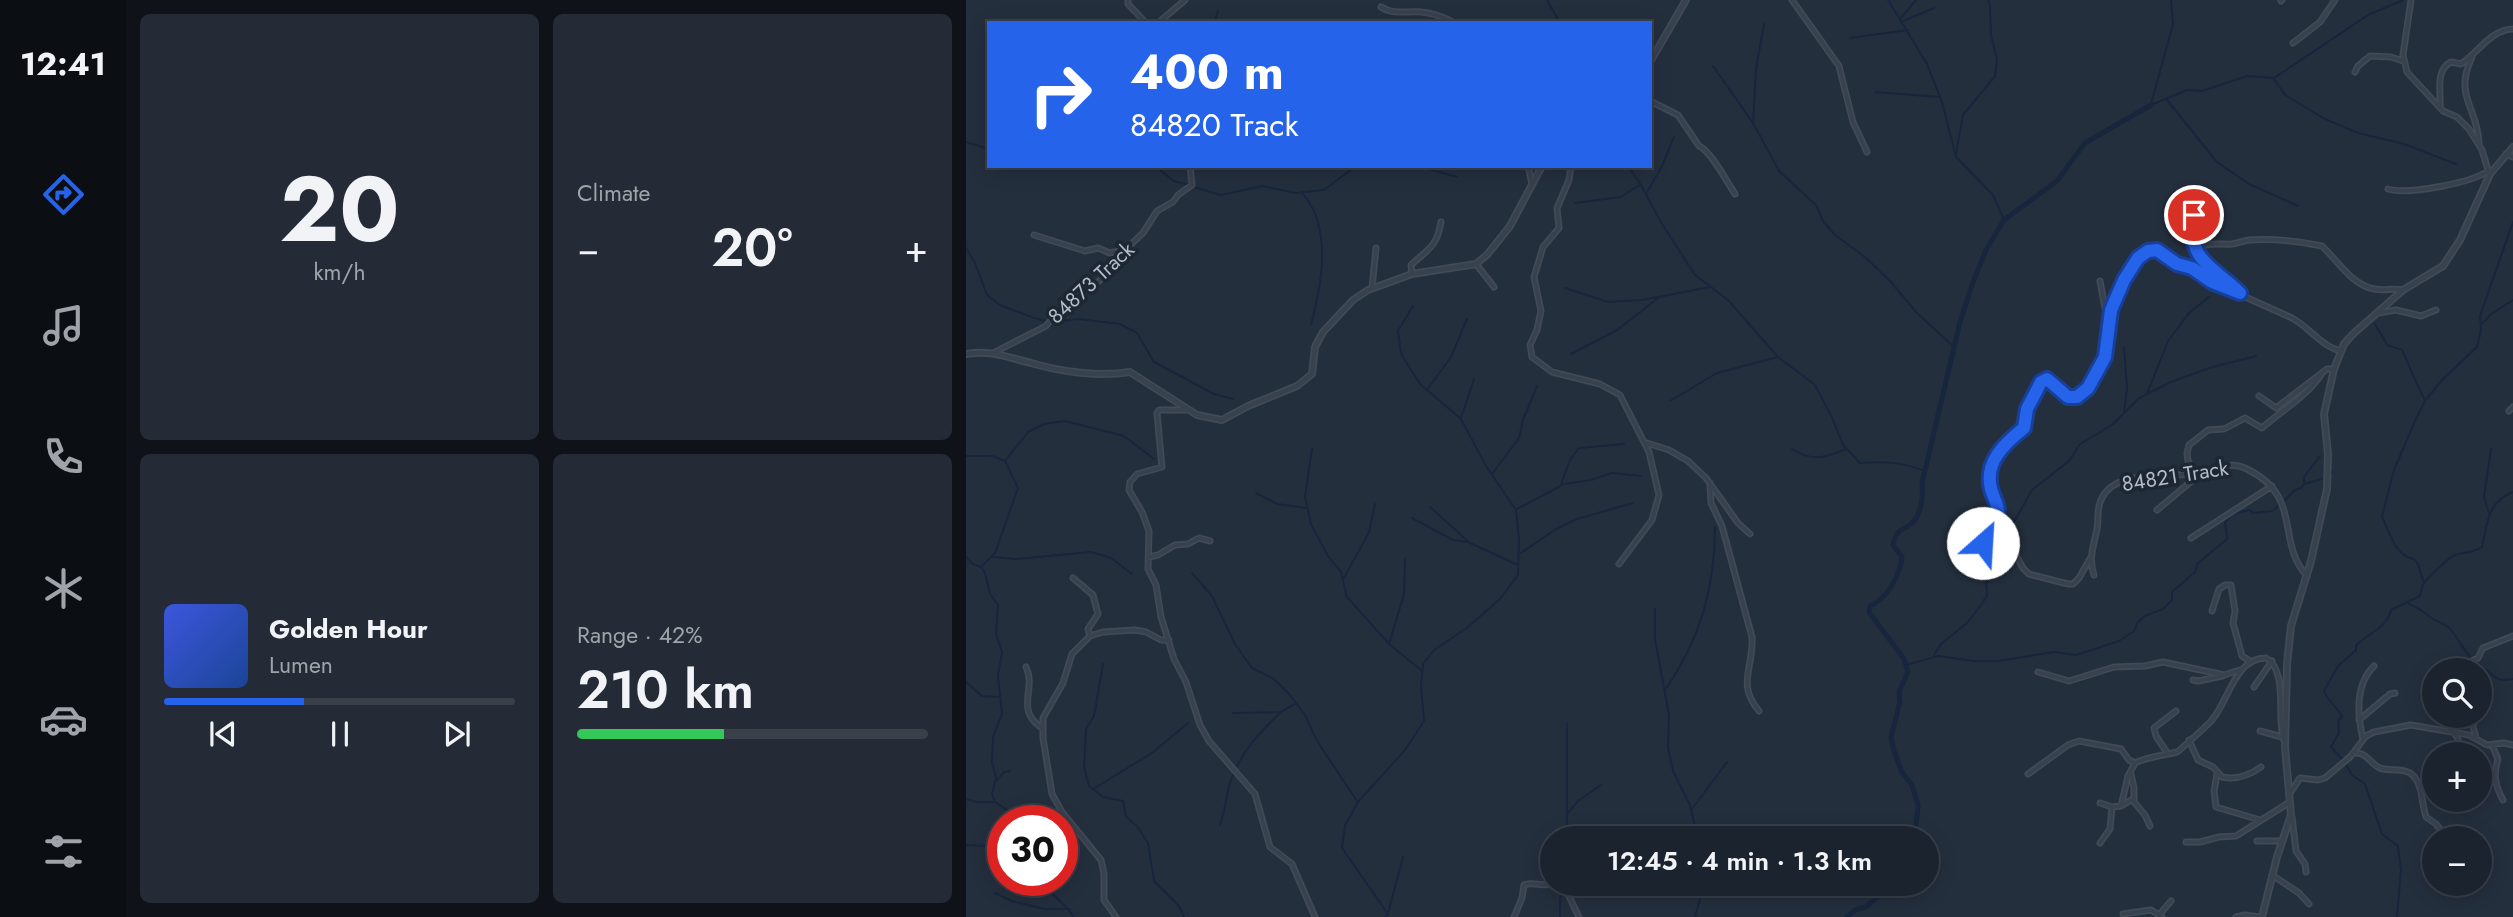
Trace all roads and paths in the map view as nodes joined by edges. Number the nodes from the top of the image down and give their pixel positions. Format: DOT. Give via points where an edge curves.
graph roads {
  1 [pos="1128,0"];
  2 [pos="1185,0"];
  3 [pos="1686,0"];
  4 [pos="1792,0"];
  5 [pos="2335,0"];
  6 [pos="2412,0"];
  7 [pos="1381,7"];
  8 [pos="1144,21"];
  9 [pos="1160,21"];
  10 [pos="1451,21"];
  11 [pos="2513,29"];
  12 [pos="2293,43"];
  13 [pos="2473,55"];
  14 [pos="1652,59"];
  15 [pos="2403,61"];
  16 [pos="2355,72"];
  17 [pos="1652,103"];
  18 [pos="2440,107"];
  19 [pos="2479,145"];
  20 [pos="2513,147"];
  21 [pos="1867,152"];
  22 [pos="2506,154"];
  23 [pos="2513,157"];
  24 [pos="1190,168"];
  25 [pos="1528,168"];
  26 [pos="1541,168"];
  27 [pos="1571,168"];
  28 [pos="2489,172"];
  29 [pos="1532,186"];
  30 [pos="2388,189"];
  31 [pos="1735,194"];
  32 [pos="2194,215"];
  33 [pos="1441,222"];
  34 [pos="1034,235"];
  35 [pos="1376,248"];
  36 [pos="1125,250"];
  37 [pos="2195,250"];
  38 [pos="1476,264"];
  39 [pos="1412,274"];
  40 [pos="2100,281"];
  41 [pos="1372,288"];
  42 [pos="1494,288"];
  43 [pos="2403,290"];
  44 [pos="2240,293"];
  45 [pos="2436,310"];
  46 [pos="2376,313"];
  47 [pos="2110,317"];
  48 [pos="2341,351"];
  49 [pos="995,352"];
  50 [pos="966,354"];
  51 [pos="2334,369"];
  52 [pos="2322,375"];
  53 [pos="2259,396"];
  54 [pos="2268,404"];
  55 [pos="2513,407"];
  56 [pos="1190,410"];
  57 [pos="2509,411"];
  58 [pos="2279,412"];
  59 [pos="1645,442"];
  60 [pos="2199,474"];
  61 [pos="1710,483"];
  62 [pos="2272,486"];
  63 [pos="2157,510"];
  64 [pos="1750,534"];
  65 [pos="2191,538"];
  66 [pos="1210,541"];
  67 [pos="1149,557"];
  68 [pos="2091,557"];
  69 [pos="1619,564"];
  70 [pos="2094,575"];
  71 [pos="2306,576"];
  72 [pos="1073,578"];
  73 [pos="2213,611"];
  74 [pos="1090,636"];
  75 [pos="2513,636"];
  76 [pos="1169,640"];
  77 [pos="2478,658"];
  78 [pos="2250,661"];
  79 [pos="2272,661"];
  80 [pos="2374,666"];
  81 [pos="1027,667"];
  82 [pos="2242,670"];
  83 [pos="2038,672"];
  84 [pos="2224,675"];
  85 [pos="2193,680"];
  86 [pos="2254,687"];
  87 [pos="2395,693"];
  88 [pos="1759,711"];
  89 [pos="2176,711"];
  90 [pos="2359,720"];
  91 [pos="1042,728"];
  92 [pos="2451,728"];
  93 [pos="2474,728"];
  94 [pos="2260,730"];
  95 [pos="2454,732"];
  96 [pos="2284,739"];
  97 [pos="2363,739"];
  98 [pos="2189,740"];
  99 [pos="2477,740"];
  100 [pos="2458,742"];
  101 [pos="2483,742"];
  102 [pos="2492,745"];
  103 [pos="2513,745"];
  104 [pos="2354,753"];
  105 [pos="2168,754"];
  106 [pos="2135,763"];
  107 [pos="2261,767"];
  108 [pos="2130,772"];
  109 [pos="2217,772"];
  110 [pos="2028,774"];
  111 [pos="2290,793"];
  112 [pos="2133,799"];
  113 [pos="2291,800"];
  114 [pos="2503,800"];
  115 [pos="2099,803"];
  116 [pos="2121,806"];
  117 [pos="2112,807"];
  118 [pos="2291,815"];
  119 [pos="2260,820"];
  120 [pos="2150,826"];
  121 [pos="2438,826"];
  122 [pos="2257,841"];
  123 [pos="2284,841"];
  124 [pos="2186,842"];
  125 [pos="2100,844"];
  126 [pos="2306,872"];
  127 [pos="2272,875"];
  128 [pos="1540,886"];
  129 [pos="1569,896"];
  130 [pos="2171,901"];
  131 [pos="2309,904"];
  132 [pos="2123,914"];
  133 [pos="2161,915"];
  134 [pos="1116,917"];
  135 [pos="1315,917"];
  136 [pos="1514,917"];
  137 [pos="1579,917"];
  138 [pos="2236,917"];
  139 [pos="2261,917"];
  1 -- 8 [label="street"];
  2 -- 9 [label="street"];
  3 -- 14 [label="street"];
  4 -- 21 [label="street" via="1839,66 1853,122"];
  5 -- 12 [label="street" via="2320,22"];
  6 -- 15 [label="street"];
  7 -- 10 [label="street" via="1434,13"];
  11 -- 13 [label="street" via="2492,35"];
  13 -- 18 [label="street" via="2461,64 2451,62 2444,67"];
  13 -- 19 [label="street" via="2464,92"];
  15 -- 16 [label="street" via="2370,56"];
  15 -- 18 [label="street" via="2411,78"];
  17 -- 31 [label="street" via="1682,119"];
  18 -- 19 [label="street" via="2458,117"];
  19 -- 28 [label="street"];
  20 -- 22 [label="street"];
  22 -- 23 [label="street"];
  22 -- 28 [label="street"];
  24 -- 36 [label="street, 84873 Track" via="1191,186 1157,211"];
  25 -- 29 [label="street"];
  26 -- 29 [label="street"];
  27 -- 59 [label="street" via="1558,208 1559,228 1543,247 1534,277 1541,312 1530,351 1552,372 1618,393"];
  28 -- 30 [label="street" via="2454,184"];
  28 -- 43 [label="street" via="2460,240 2443,266"];
  29 -- 38 [label="street" via="1503,236"];
  32 -- 37 [label="street"];
  33 -- 39 [label="street" via="1432,248 1411,265"];
  34 -- 36 [label="street" via="1085,251"];
  35 -- 41 [label="street"];
  36 -- 49 [label="street, 84873 Track" via="1102,277 1060,309 1046,326"];
  37 -- 43 [label="street" via="2216,242 2245,240 2280,239 2322,246 2365,286"];
  37 -- 44 [label="street" via="2201,261"];
  38 -- 39 [label="street"];
  38 -- 42 [label="street"];
  39 -- 41 [label="street"];
  40 -- 47 [label="street"];
  41 -- 56 [label="street" via="1353,300 1323,332 1315,347 1313,371 1305,381 1222,420"];
  43 -- 46 [label="street"];
  44 -- 47 [label="street" via="2153,250 2132,265"];
  44 -- 48 [label="street" via="2303,324"];
  45 -- 46 [label="street" via="2420,316 2396,310"];
  46 -- 48 [label="street"];
  47 -- 68 [label="street" via="2105,357 2088,388 2071,398 2047,379 2041,382 2027,409 2024,428 1995,456 1990,485 1998,510 1983,533 1983,543 1991,546 2008,541 2029,574 2068,584 2079,578"];
  48 -- 51 [label="street"];
  49 -- 50 [label="street"];
  49 -- 56 [label="street" via="1032,364 1108,376 1130,372"];
  51 -- 52 [label="street"];
  51 -- 71 [label="street" via="2324,414 2327,489"];
  52 -- 54 [label="street" via="2279,406"];
  52 -- 58 [label="street" via="2303,397"];
  53 -- 54 [label="street"];
  54 -- 58 [label="street" via="2273,412"];
  55 -- 57 [label="street"];
  56 -- 67 [label="street" via="1159,410 1162,467 1144,470 1130,482 1131,496 1149,531"];
  58 -- 60 [label="street" via="2262,428 2248,419 2205,431 2188,447 2188,461"];
  59 -- 61 [label="street" via="1682,456"];
  59 -- 69 [label="street" via="1658,500 1652,520"];
  60 -- 62 [label="street, 84821 Track" via="2234,465"];
  60 -- 63 [label="street"];
  60 -- 68 [label="street, 84821 Track" via="2136,478 2111,487 2099,505"];
  61 -- 64 [label="street"];
  61 -- 88 [label="street" via="1711,503 1722,526 1752,637 1746,688"];
  62 -- 65 [label="street"];
  62 -- 71 [label="street" via="2284,506 2295,556"];
  66 -- 67 [label="street" via="1199,538"];
  67 -- 76 [label="street" via="1148,569"];
  68 -- 70 [label="street, 84821 Track"];
  71 -- 96 [label="street" via="2291,626"];
  72 -- 74 [label="street" via="1093,595 1098,614 1088,629"];
  73 -- 78 [label="street" via="2219,589 2231,585 2242,656"];
  74 -- 76 [label="street" via="1135,630"];
  74 -- 91 [label="street" via="1072,654"];
  75 -- 77 [label="street" via="2483,648"];
  76 -- 135 [label="street" via="1200,725 1255,794 1270,847 1292,864"];
  78 -- 79 [label="street"];
  78 -- 82 [label="street"];
  79 -- 86 [label="street"];
  79 -- 96 [label="street" via="2279,680"];
  80 -- 90 [label="street" via="2364,679"];
  81 -- 91 [label="street" via="1027,709"];
  82 -- 84 [label="street"];
  82 -- 98 [label="street" via="2211,722"];
  83 -- 84 [label="street" via="2069,681 2114,667 2163,662"];
  84 -- 85 [label="street"];
  87 -- 90 [label="street"];
  89 -- 105 [label="street" via="2154,728"];
  90 -- 97 [label="street"];
  91 -- 134 [label="street" via="1052,794 1101,860 1104,900"];
  92 -- 95 [label="street"];
  93 -- 99 [label="street"];
  94 -- 96 [label="street"];
  95 -- 97 [label="street" via="2411,725 2374,732"];
  95 -- 99 [label="street"];
  95 -- 100 [label="street"];
  96 -- 111 [label="street"];
  97 -- 104 [label="street"];
  98 -- 105 [label="street" via="2180,751"];
  98 -- 109 [label="street" via="2198,760"];
  99 -- 101 [label="street"];
  102 -- 103 [label="street"];
  102 -- 114 [label="street" via="2498,759 2496,784"];
  104 -- 111 [label="street" via="2325,778 2300,778"];
  104 -- 121 [label="street" via="2363,753 2382,769 2415,775 2426,817"];
  105 -- 106 [label="street"];
  106 -- 108 [label="street"];
  106 -- 110 [label="street" via="2121,749 2079,741"];
  107 -- 109 [label="street" via="2234,778"];
  108 -- 112 [label="street"];
  108 -- 116 [label="street"];
  109 -- 119 [label="street" via="2216,807"];
  111 -- 113 [label="street"];
  112 -- 116 [label="street"];
  112 -- 120 [label="street"];
  113 -- 118 [label="street"];
  113 -- 119 [label="street"];
  115 -- 117 [label="street"];
  116 -- 117 [label="street"];
  117 -- 125 [label="street" via="2110,829"];
  118 -- 123 [label="street"];
  118 -- 126 [label="street" via="2295,848"];
  119 -- 124 [label="street" via="2236,836"];
  122 -- 123 [label="street"];
  123 -- 127 [label="street"];
  127 -- 131 [label="street"];
  127 -- 139 [label="street"];
  128 -- 136 [label="street" via="1525,884"];
  129 -- 137 [label="street"];
  130 -- 133 [label="street"];
  132 -- 133 [label="street" via="2151,910"];
  138 -- 139 [label="street"];
}
